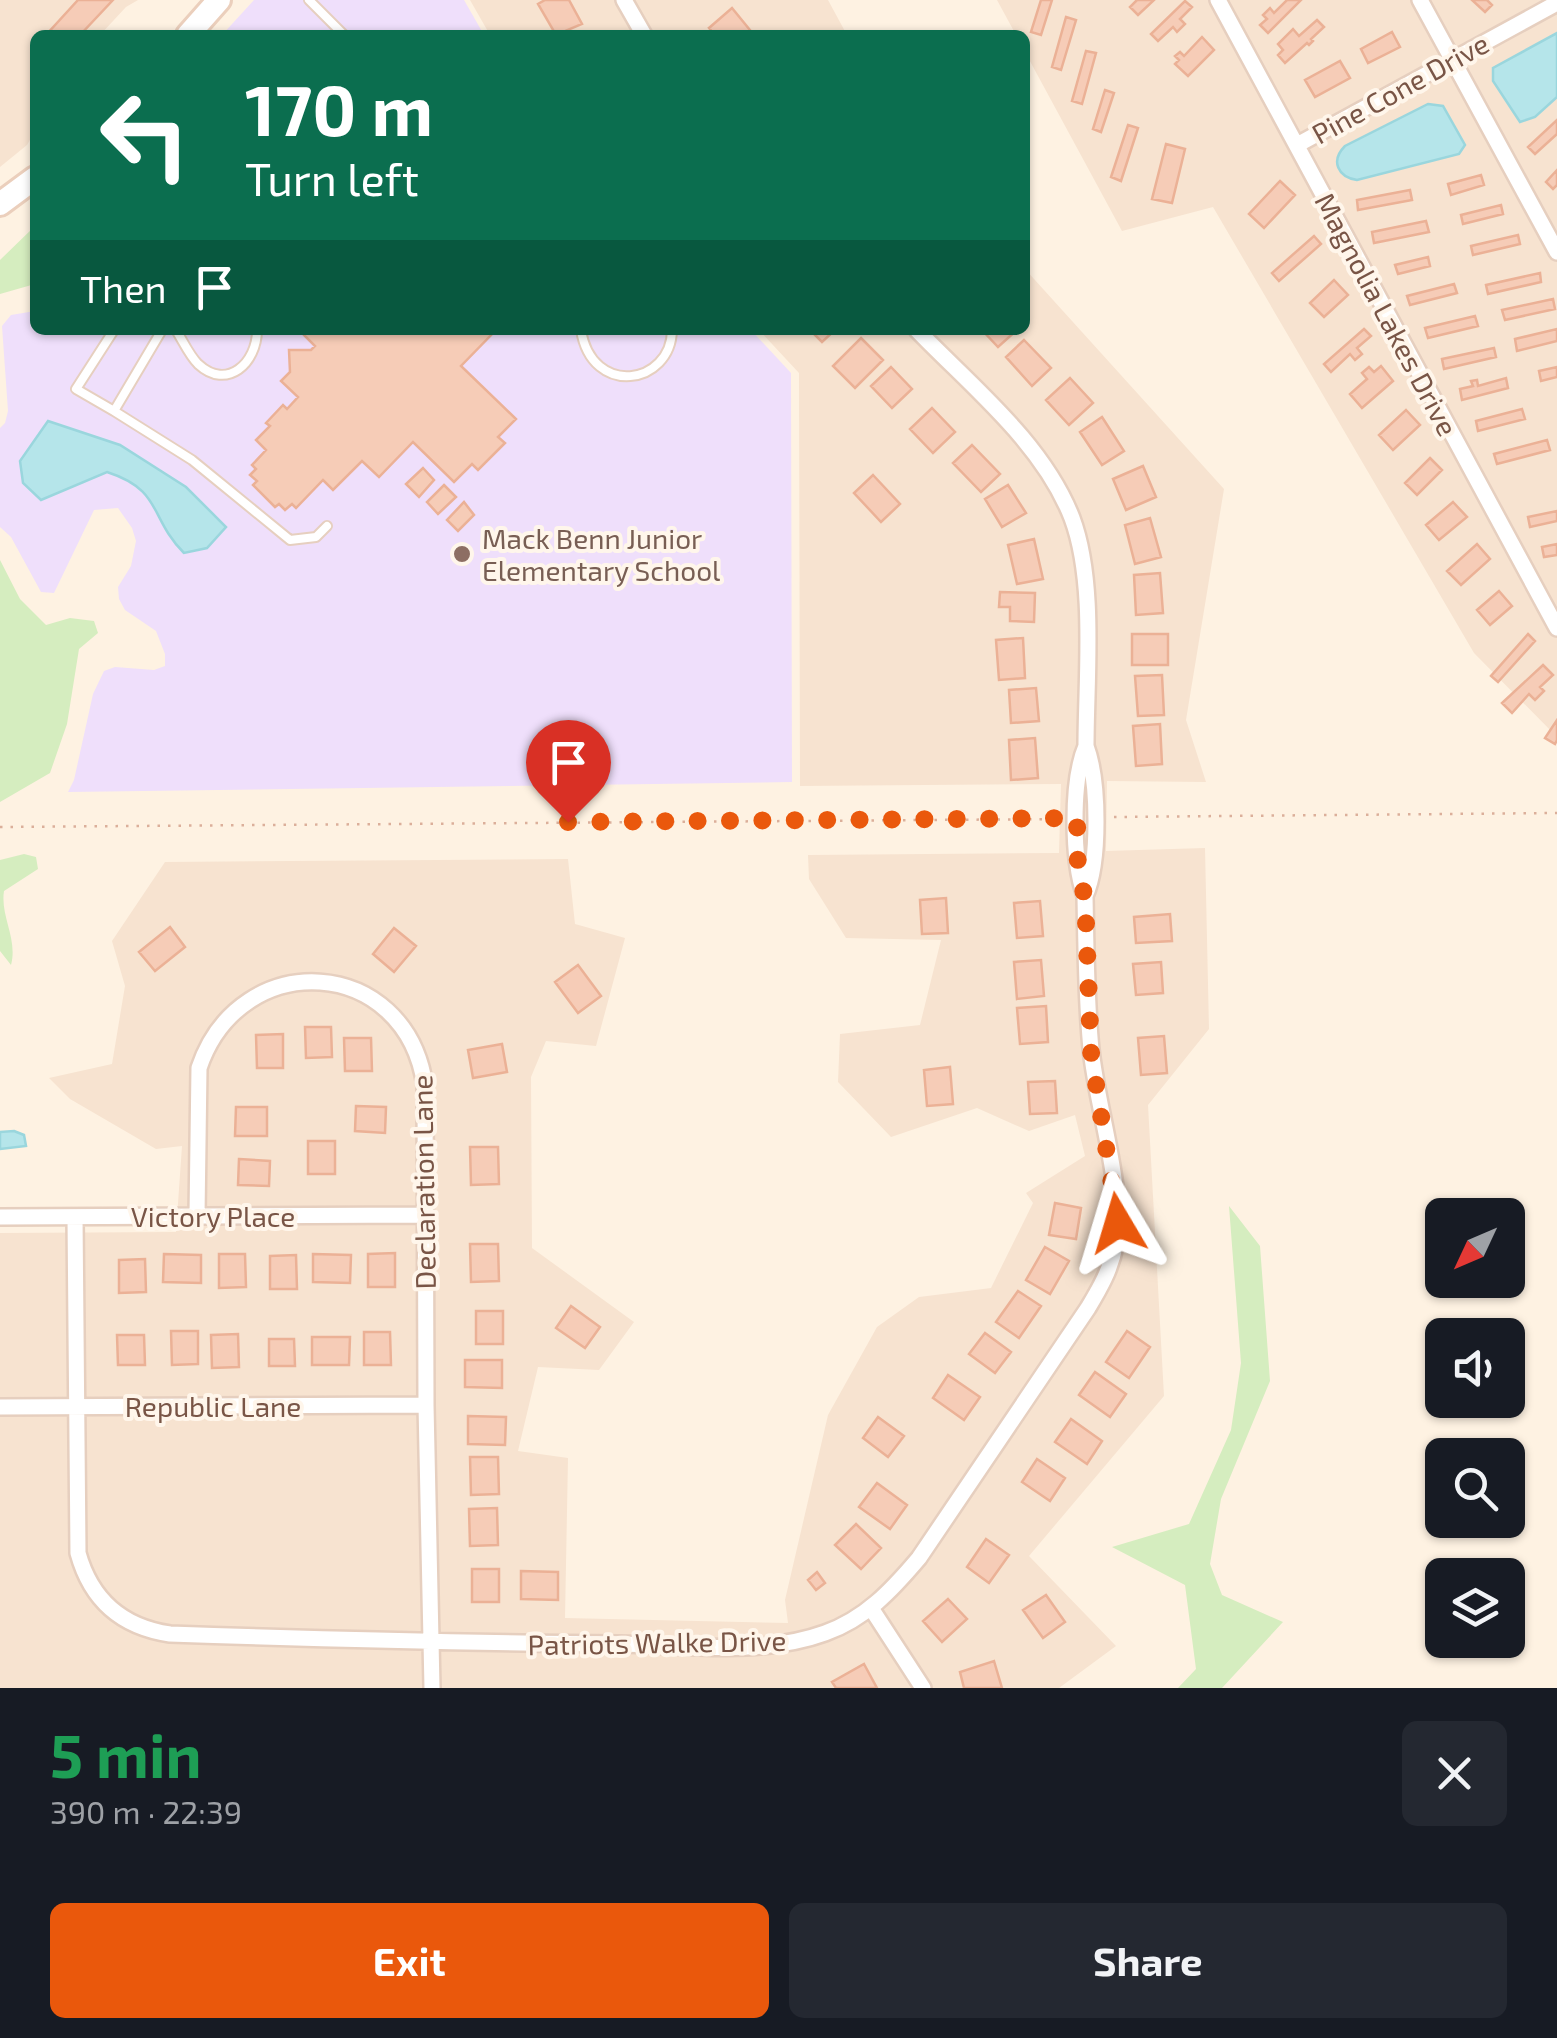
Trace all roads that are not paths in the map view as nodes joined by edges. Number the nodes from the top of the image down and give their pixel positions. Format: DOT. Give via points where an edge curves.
graph roads {
  1 [pos="219,0"];
  2 [pos="309,0"];
  3 [pos="624,0"];
  4 [pos="1218,0"];
  5 [pos="1420,0"];
  6 [pos="1557,3"];
  7 [pos="192,30"];
  8 [pos="339,30"];
  9 [pos="641,30"];
  10 [pos="1452,59"];
  11 [pos="1296,145"];
  12 [pos="30,182"];
  13 [pos="0,204"];
  14 [pos="1557,252"];
  15 [pos="111,335"];
  16 [pos="159,335"];
  17 [pos="179,335"];
  18 [pos="256,335"];
  19 [pos="581,335"];
  20 [pos="670,335"];
  21 [pos="922,335"];
  22 [pos="114,410"];
  23 [pos="327,526"];
  24 [pos="1557,628"];
  25 [pos="196,1215"];
  26 [pos="425,1215"];
  27 [pos="75,1217"];
  28 [pos="0,1218"];
  29 [pos="426,1404"];
  30 [pos="0,1406"];
  31 [pos="76,1406"];
  32 [pos="871,1608"];
  33 [pos="429,1642"];
  34 [pos="432,1688"];
  35 [pos="923,1688"];
  1 -- 7 [label="main road"];
  2 -- 8 [label="lane"];
  3 -- 9 [label="street"];
  4 -- 11 [label="street, Magnolia Lakes Drive"];
  5 -- 10 [label="street"];
  6 -- 10 [label="street, Pine Cone Drive"];
  10 -- 11 [label="street, Pine Cone Drive"];
  10 -- 14 [label="street"];
  11 -- 24 [label="street, Magnolia Lakes Drive"];
  12 -- 13 [label="main road"];
  15 -- 22 [label="lane" via="76,390"];
  16 -- 22 [label="lane"];
  17 -- 18 [label="lane" via="196,362 222,374 250,362"];
  19 -- 20 [label="lane" via="598,369 632,376 662,358"];
  21 -- 32 [label="street, Patriots Walke Drive" via="1032,451 1072,519 1085,589 1086,746 1078,765 1086,818 1078,876 1085,896 1090,1035 1118,1223 1109,1270 1088,1308 919,1558"];
  22 -- 23 [label="lane" via="192,460 290,540 316,537"];
  25 -- 26 [label="street, Victory Place"];
  25 -- 26 [label="street, Declaration Lane" via="196,1097 206,1046 253,997 313,982 376,1000 416,1046 425,1086"];
  25 -- 27 [label="street, Victory Place"];
  26 -- 29 [label="street, Declaration Lane"];
  27 -- 28 [label="street, Victory Place"];
  27 -- 31 [label="street, Patriots Walke Drive"];
  29 -- 31 [label="street, Republic Lane"];
  29 -- 33 [label="street, Declaration Lane"];
  30 -- 31 [label="street, Republic Lane"];
  31 -- 33 [label="street, Patriots Walke Drive" via="78,1553 91,1588 120,1617 170,1634"];
  32 -- 33 [label="street, Patriots Walke Drive" via="825,1633 766,1646"];
  32 -- 35 [label="street"];
  33 -- 34 [label="street, Declaration Lane"];
}
